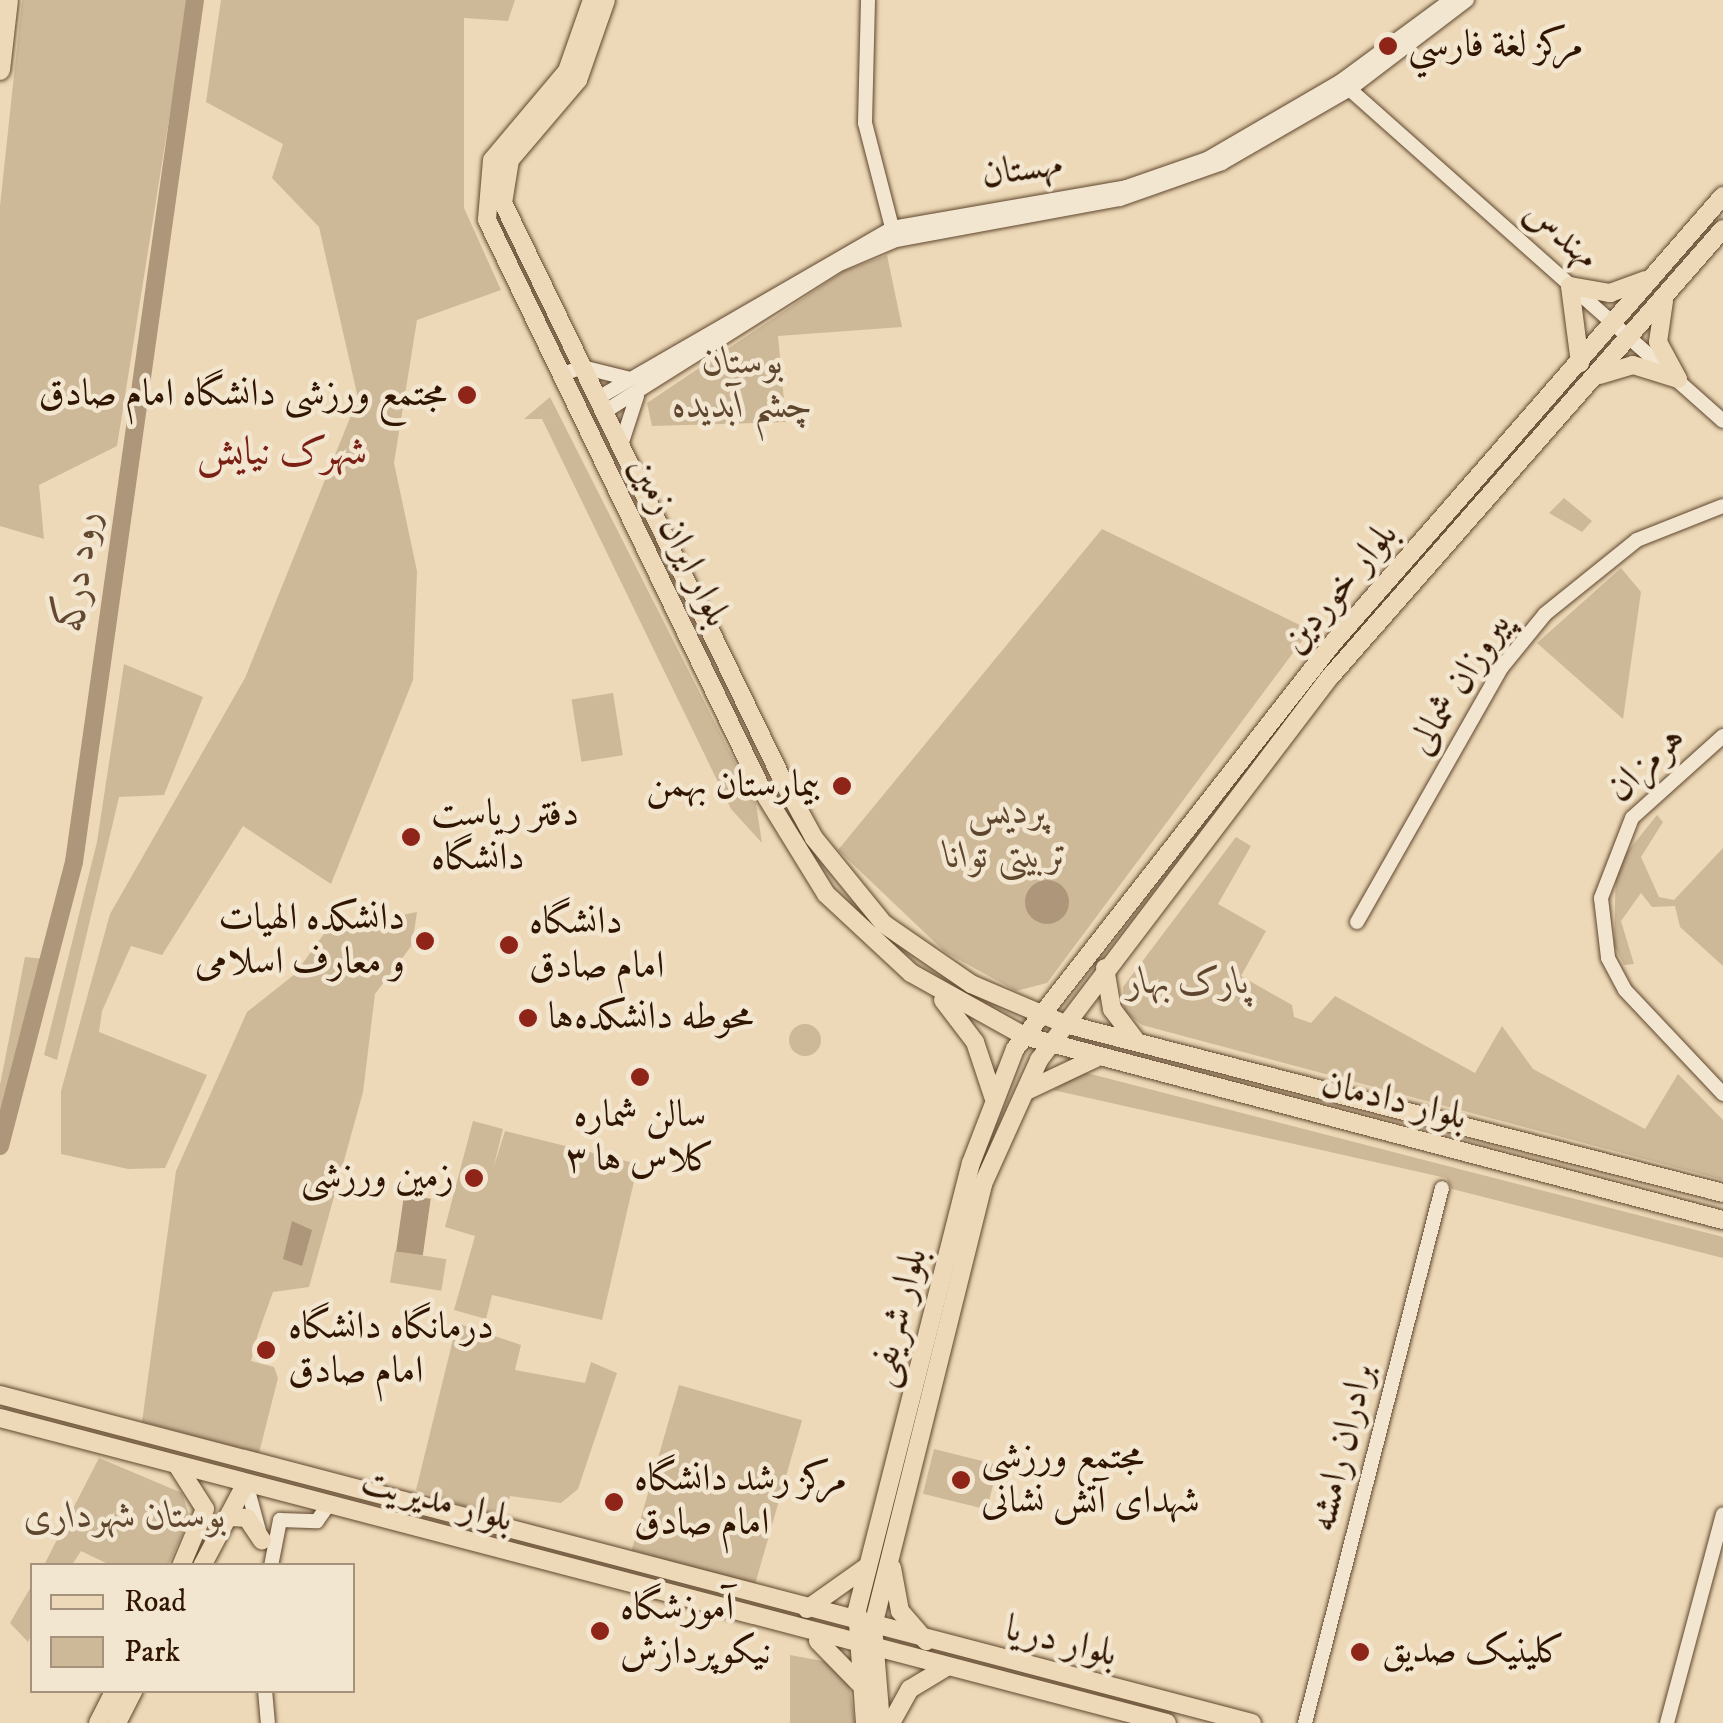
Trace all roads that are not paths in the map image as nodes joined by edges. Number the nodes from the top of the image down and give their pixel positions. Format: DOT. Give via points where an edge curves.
graph roads {
  1 [pos="8,0"];
  2 [pos="592,0"];
  3 [pos="606,0"];
  4 [pos="868,0"];
  5 [pos="1451,0"];
  6 [pos="1468,0"];
  7 [pos="0,70"];
  8 [pos="1341,88"];
  9 [pos="1723,196"];
  10 [pos="1723,229"];
  11 [pos="894,234"];
  12 [pos="1663,282"];
  13 [pos="1570,286"];
  14 [pos="1620,331"];
  15 [pos="1580,362"];
  16 [pos="582,367"];
  17 [pos="562,375"];
  18 [pos="1678,380"];
  19 [pos="1586,383"];
  20 [pos="637,386"];
  21 [pos="601,405"];
  22 [pos="581,414"];
  23 [pos="1723,421"];
  24 [pos="621,446"];
  25 [pos="1723,506"];
  26 [pos="1723,736"];
  27 [pos="1357,922"];
  28 [pos="1105,967"];
  29 [pos="934,988"];
  30 [pos="1042,1016"];
  31 [pos="1064,1024"];
  32 [pos="1024,1036"];
  33 [pos="1137,1042"];
  34 [pos="1049,1044"];
  35 [pos="1098,1058"];
  36 [pos="1723,1094"];
  37 [pos="1018,1098"];
  38 [pos="994,1099"];
  39 [pos="1393,1108"];
  40 [pos="1442,1120"];
  41 [pos="1390,1134"];
  42 [pos="1432,1144"];
  43 [pos="1442,1188"];
  44 [pos="1723,1194"];
  45 [pos="1723,1220"];
  46 [pos="920,1394"];
  47 [pos="0,1395"];
  48 [pos="0,1418"];
  49 [pos="176,1465"];
  50 [pos="246,1484"];
  51 [pos="328,1505"];
  52 [pos="206,1508"];
  53 [pos="1723,1514"];
  54 [pos="228,1518"];
  55 [pos="508,1530"];
  56 [pos="262,1540"];
  57 [pos="502,1552"];
  58 [pos="890,1552"];
  59 [pos="181,1563"];
  60 [pos="204,1563"];
  61 [pos="262,1563"];
  62 [pos="271,1563"];
  63 [pos="868,1564"];
  64 [pos="727,1587"];
  65 [pos="808,1609"];
  66 [pos="723,1610"];
  67 [pos="864,1624"];
  68 [pos="804,1632"];
  69 [pos="926,1641"];
  70 [pos="858,1647"];
  71 [pos="876,1652"];
  72 [pos="999,1660"];
  73 [pos="945,1668"];
  74 [pos="995,1680"];
  75 [pos="864,1692"];
  76 [pos="113,1693"];
  77 [pos="132,1693"];
  78 [pos="268,1693"];
  79 [pos="98,1723"];
  80 [pos="117,1723"];
  81 [pos="268,1723"];
  82 [pos="865,1723"];
  83 [pos="881,1723"];
  84 [pos="890,1723"];
  85 [pos="1167,1723"];
  86 [pos="1252,1723"];
  87 [pos="1306,1723"];
  88 [pos="1667,1723"];
  1 -- 7 [label="highway"];
  2 -- 17 [label="main road, بلوار ایران زمین" via="567,71 492,160 484,192 492,234"];
  3 -- 16 [label="main road, بلوار ایران زمین" via="578,80 523,142 502,183 506,214"];
  4 -- 11 [label="street" via="866,124"];
  5 -- 8 [label="street, مهستان"];
  6 -- 8 [label="street"];
  8 -- 11 [label="street, مهستان" via="1228,154 1146,182"];
  8 -- 13 [label="street, مهندس"];
  9 -- 12 [label="main road, بلوار خوردین"];
  10 -- 12 [label="main road, بلوار خوردین"];
  11 -- 20 [label="street, مهستان"];
  12 -- 13 [label="main road" via="1610,293"];
  12 -- 14 [label="main road, بلوار خوردین"];
  12 -- 18 [label="main road" via="1657,331"];
  13 -- 14 [label="street, مهندس"];
  13 -- 15 [label="main road"];
  14 -- 15 [label="main road, بلوار خوردین"];
  14 -- 18 [label="street"];
  14 -- 19 [label="main road, بلوار خوردین"];
  15 -- 30 [label="main road, بلوار خوردین" via="1332,644"];
  16 -- 17 [label="street"];
  16 -- 20 [label="street"];
  16 -- 21 [label="main road, بلوار ایران زمین"];
  17 -- 22 [label="main road, بلوار ایران زمین"];
  18 -- 19 [label="main road" via="1624,366"];
  18 -- 23 [label="street"];
  19 -- 28 [label="main road, بلوار خوردین" via="1330,677"];
  20 -- 21 [label="street, مهستان"];
  20 -- 24 [label="street"];
  21 -- 22 [label="main road"];
  21 -- 24 [label="main road, بلوار ایران زمین"];
  22 -- 29 [label="main road, بلوار ایران زمین" via="795,850 869,940"];
  24 -- 30 [label="main road, بلوار ایران زمین" via="784,783 844,880 928,958"];
  25 -- 27 [label="street, پیروزان شمالی" via="1636,540 1545,614 1502,667"];
  26 -- 36 [label="street, هرمزان" via="1632,818 1601,898 1605,947 1625,990"];
  28 -- 31 [label="main road, بلوار خوردین"];
  28 -- 33 [label="main road" via="1112,1009"];
  29 -- 32 [label="main road, بلوار ایران زمین"];
  29 -- 38 [label="main road" via="976,1042"];
  30 -- 31 [label="main road, بلوار ایران زمین"];
  30 -- 32 [label="main road, بلوار خوردین"];
  31 -- 33 [label="main road, بلوار دادمان"];
  31 -- 34 [label="main road, بلوار خوردین"];
  32 -- 34 [label="main road, بلوار ایران زمین"];
  32 -- 38 [label="main road, بلوار شریفی"];
  33 -- 39 [label="main road, بلوار دادمان"];
  34 -- 35 [label="main road, بلوار دادمان"];
  34 -- 37 [label="main road, بلوار شریفی"];
  35 -- 37 [label="main road" via="1048,1075"];
  35 -- 41 [label="main road, بلوار دادمان"];
  37 -- 46 [label="main road, بلوار شریفی" via="983,1184"];
  38 -- 46 [label="main road, بلوار شریفی"];
  39 -- 40 [label="main road, بلوار دادمان"];
  39 -- 41 [label="main road" via="1408,1125"];
  40 -- 42 [label="main road"];
  40 -- 44 [label="main road, بلوار دادمان"];
  41 -- 42 [label="main road, بلوار دادمان"];
  42 -- 45 [label="main road, بلوار دادمان"];
  43 -- 87 [label="street, برادران رامشه"];
  46 -- 58 [label="main road, بلوار شریفی"];
  46 -- 63 [label="main road, بلوار شریفی"];
  47 -- 55 [label="main road, بلوار مدیریت"];
  48 -- 49 [label="main road, بلوار مدیریت"];
  49 -- 50 [label="main road, بلوار مدیریت"];
  49 -- 52 [label="main road"];
  50 -- 51 [label="main road, بلوار مدیریت"];
  50 -- 54 [label="main road"];
  50 -- 56 [label="street"];
  51 -- 57 [label="main road, بلوار مدیریت"];
  51 -- 62 [label="street" via="317,1522 280,1520"];
  52 -- 54 [label="main road" via="223,1505"];
  52 -- 59 [label="main road"];
  53 -- 88 [label="street"];
  54 -- 56 [label="main road" via="246,1518"];
  54 -- 60 [label="main road"];
  55 -- 57 [label="main road" via="516,1545"];
  55 -- 64 [label="main road, بلوار مدیریت"];
  56 -- 61 [label="street"];
  57 -- 66 [label="main road, بلوار مدیریت"];
  58 -- 67 [label="main road, بلوار شریفی"];
  58 -- 69 [label="main road" via="900,1610"];
  63 -- 65 [label="main road"];
  63 -- 67 [label="main road, بلوار شریفی"];
  64 -- 65 [label="main road, بلوار مدیریت"];
  64 -- 66 [label="main road" via="747,1601"];
  65 -- 67 [label="main road, بلوار مدیریت"];
  66 -- 68 [label="main road, بلوار مدیریت"];
  67 -- 69 [label="main road, بلوار دریا"];
  67 -- 70 [label="main road"];
  67 -- 71 [label="main road"];
  68 -- 70 [label="main road, بلوار مدیریت"];
  68 -- 75 [label="main road" via="848,1666"];
  69 -- 72 [label="main road, بلوار دریا"];
  70 -- 71 [label="main road, بلوار دریا"];
  70 -- 75 [label="main road"];
  71 -- 73 [label="main road, بلوار دریا"];
  71 -- 83 [label="main road"];
  72 -- 74 [label="main road"];
  72 -- 86 [label="main road, بلوار دریا"];
  73 -- 74 [label="main road, بلوار دریا"];
  73 -- 84 [label="main road" via="910,1689"];
  74 -- 85 [label="main road, بلوار دریا"];
  75 -- 82 [label="main road"];
  76 -- 79 [label="main road"];
  77 -- 80 [label="main road"];
  78 -- 81 [label="street"];
}
